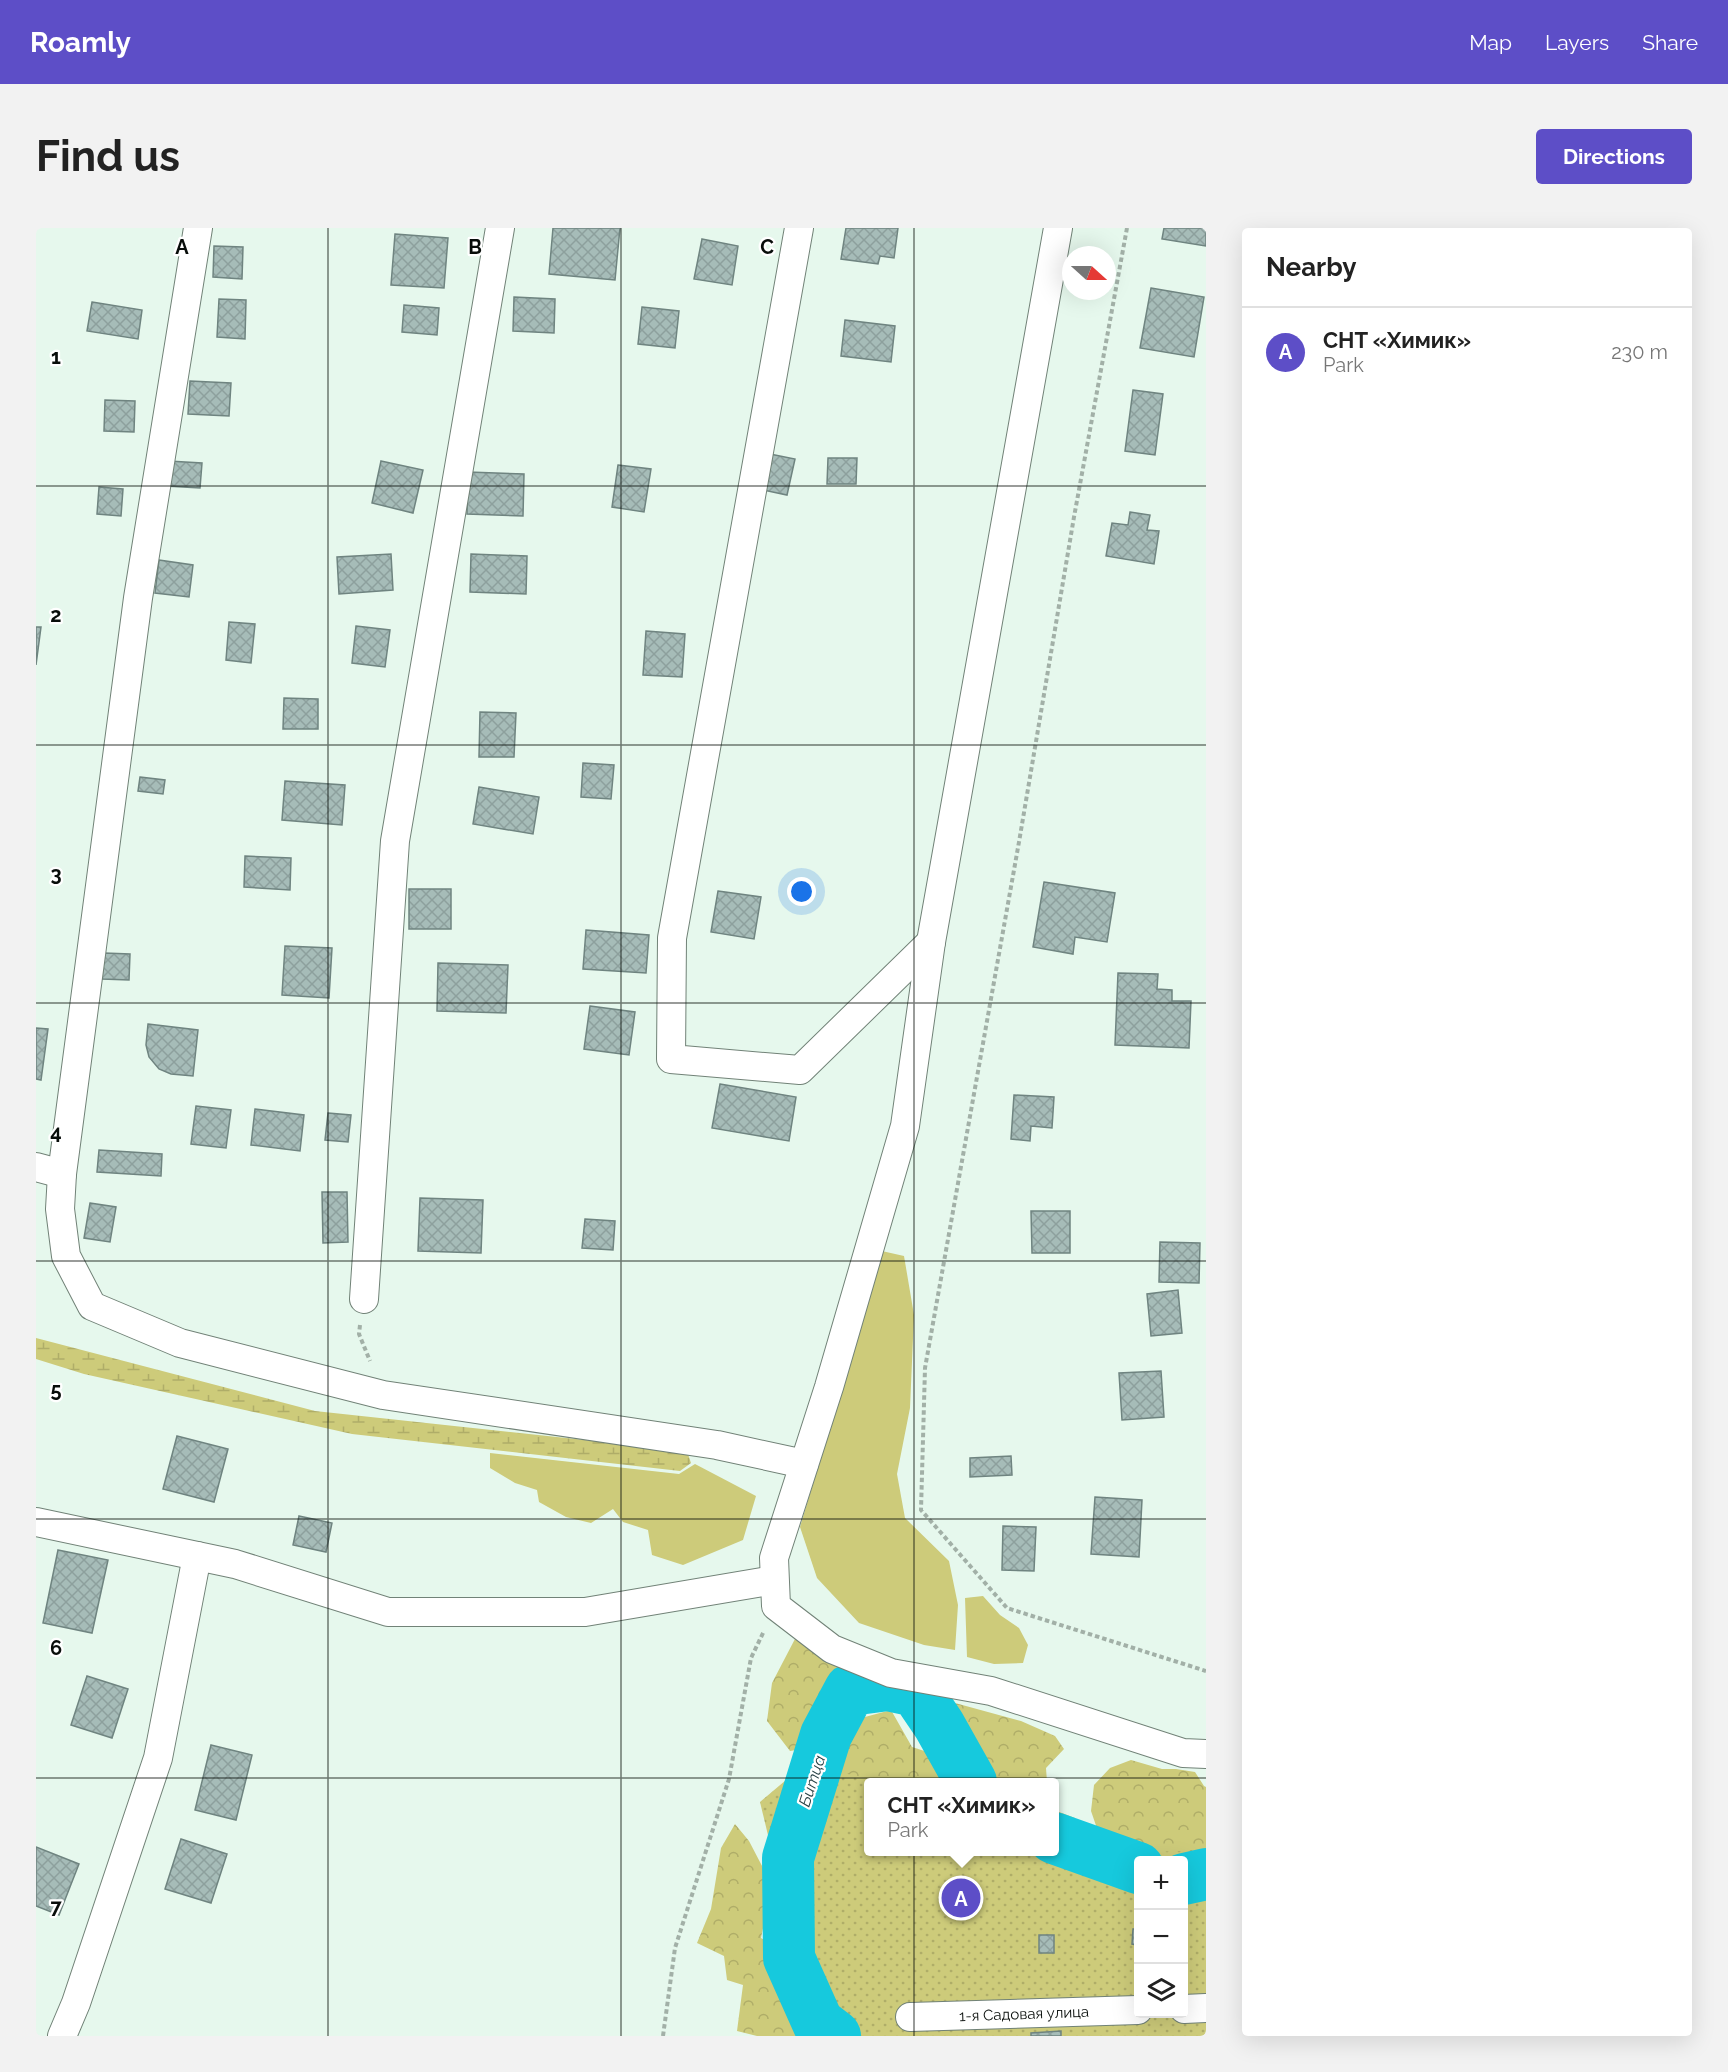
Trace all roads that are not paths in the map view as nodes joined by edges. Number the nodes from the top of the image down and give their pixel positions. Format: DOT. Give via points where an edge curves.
graph roads {
  1 [pos="198,228"];
  2 [pos="500,228"];
  3 [pos="799,228"];
  4 [pos="1058,228"];
  5 [pos="931,942"];
  6 [pos="49,1171"];
  7 [pos="364,1299"];
  8 [pos="804,1464"];
  9 [pos="36,1522"];
  10 [pos="197,1556"];
  11 [pos="775,1593"];
  12 [pos="1206,1754"];
  13 [pos="1206,2008"];
  14 [pos="1188,2009"];
  15 [pos="1134,2010"];
  16 [pos="910,2017"];
  17 [pos="62,2036"];
  1 -- 6 [label="lane"];
  2 -- 7 [label="lane" via="395,841"];
  3 -- 5 [label="lane" via="672,938 671,1059 800,1070"];
  4 -- 5 [label="lane"];
  5 -- 8 [label="lane" via="905,1126"];
  6 -- 8 [label="lane" via="60,1209 66,1256 92,1306 180,1343 383,1395 717,1445"];
  8 -- 11 [label="lane" via="774,1558"];
  9 -- 10 [label="lane"];
  10 -- 11 [label="lane" via="235,1564 388,1612 585,1612"];
  10 -- 17 [label="lane" via="158,1758"];
  11 -- 12 [label="lane" via="832,1649 891,1673 991,1691 1183,1754"];
  13 -- 14 [label="lane"];
  15 -- 16 [label="lane, 1-я Садовая улица"];
}
